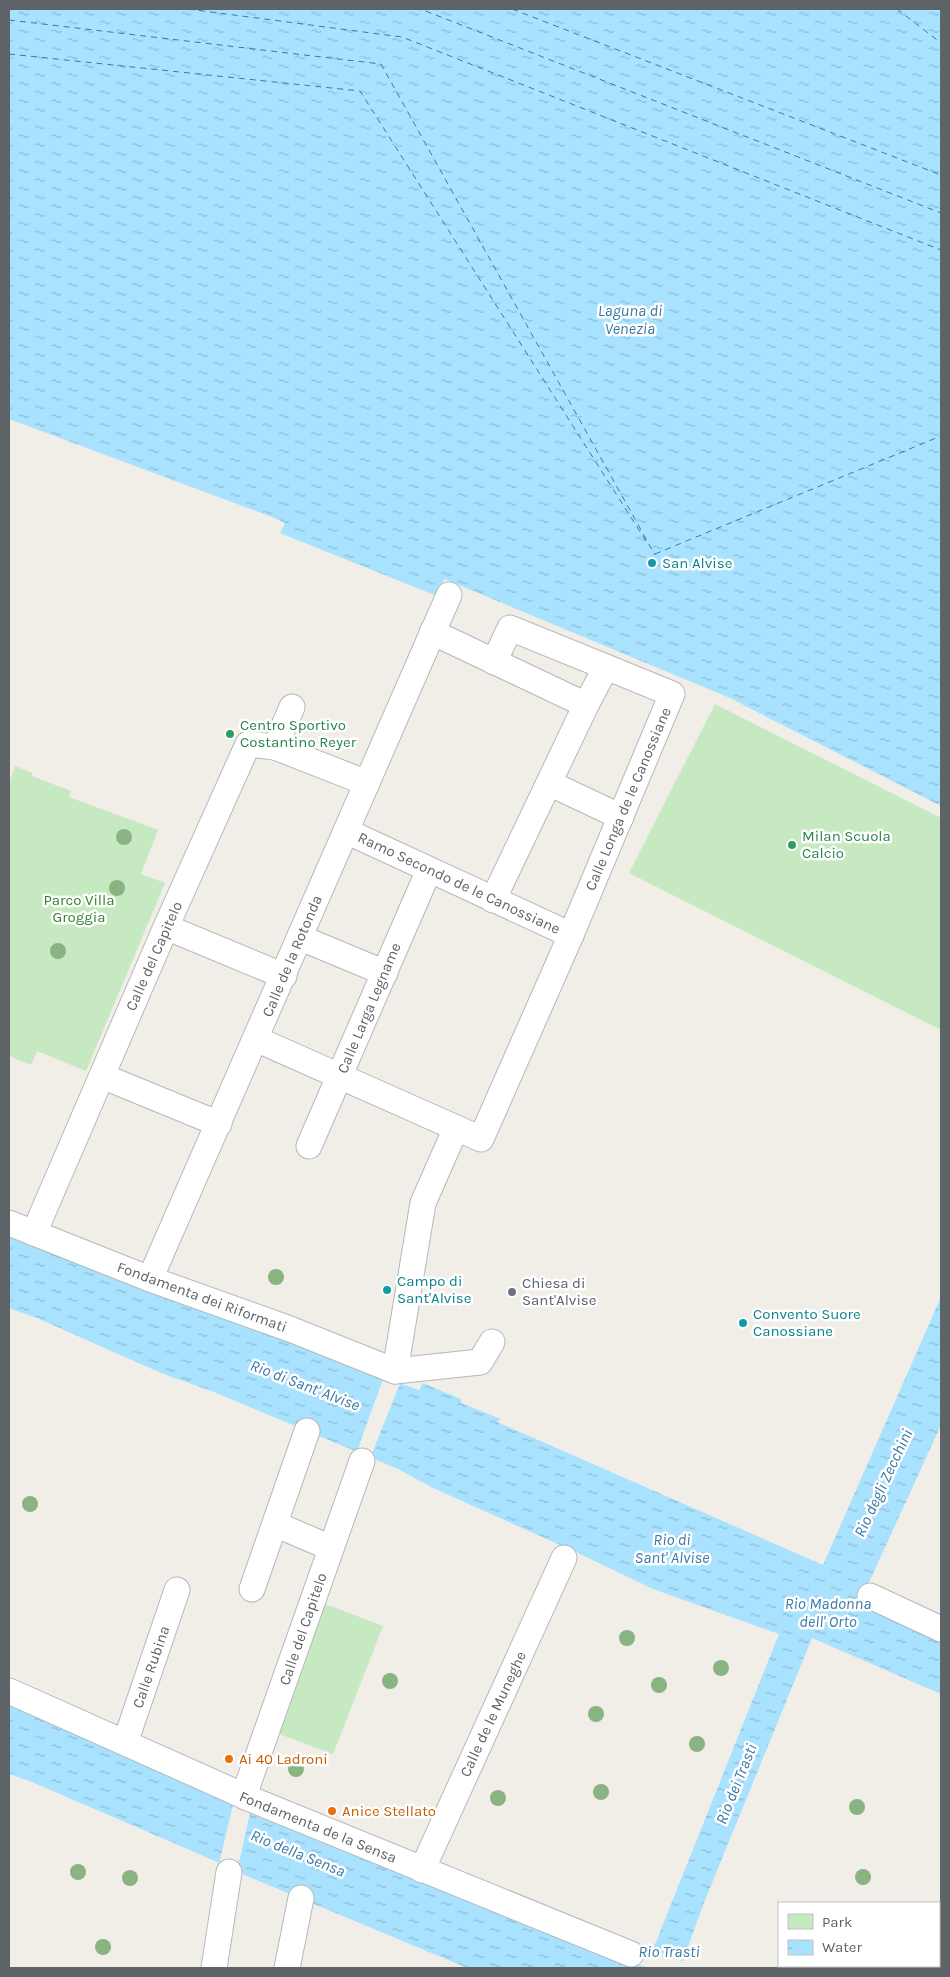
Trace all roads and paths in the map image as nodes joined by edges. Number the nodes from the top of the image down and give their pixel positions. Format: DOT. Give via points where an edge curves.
graph roads {
  1 [pos="449,595"];
  2 [pos="432,632"];
  3 [pos="494,662"];
  4 [pos="606,667"];
  5 [pos="586,705"];
  6 [pos="292,707"];
  7 [pos="275,747"];
  8 [pos="367,783"];
  9 [pos="549,783"];
  10 [pos="621,817"];
  11 [pos="346,831"];
  12 [pos="429,870"];
  13 [pos="493,900"];
  14 [pos="166,928"];
  15 [pos="571,936"];
  16 [pos="301,938"];
  17 [pos="385,972"];
  18 [pos="284,976"];
  19 [pos="256,1039"];
  20 [pos="102,1076"];
  21 [pos="340,1076"];
  22 [pos="219,1124"];
  23 [pos="456,1128"];
  24 [pos="309,1146"];
  25 [pos="9,1223"];
  26 [pos="34,1233"];
  27 [pos="150,1280"];
  28 [pos="492,1342"];
  29 [pos="395,1371"];
  30 [pos="307,1431"];
  31 [pos="362,1461"];
  32 [pos="274,1524"];
  33 [pos="331,1548"];
  34 [pos="564,1558"];
  35 [pos="252,1589"];
  36 [pos="178,1590"];
  37 [pos="870,1596"];
  38 [pos="941,1629"];
  39 [pos="9,1691"];
  40 [pos="125,1743"];
  41 [pos="245,1797"];
  42 [pos="422,1870"];
  43 [pos="229,1872"];
  44 [pos="301,1898"];
  45 [pos="631,1954"];
  46 [pos="214,1968"];
  47 [pos="287,1968"];
  1 -- 2 [label="street"];
  2 -- 3 [label="street"];
  2 -- 8 [label="street, Calle de la Rotonda"];
  3 -- 4 [label="street" via="510,628"];
  3 -- 5 [label="street"];
  4 -- 5 [label="street"];
  4 -- 10 [label="street, Calle Longa de le Canossiane" via="672,694"];
  5 -- 9 [label="street"];
  6 -- 7 [label="street"];
  7 -- 8 [label="street"];
  7 -- 14 [label="street, Calle del Capitelo" via="248,744"];
  8 -- 11 [label="street, Calle de la Rotonda"];
  9 -- 10 [label="street"];
  9 -- 13 [label="street"];
  10 -- 15 [label="street, Calle Longa de le Canossiane"];
  11 -- 12 [label="street, Ramo Secondo de le Canossiane"];
  11 -- 16 [label="street, Calle de la Rotonda"];
  12 -- 13 [label="street, Ramo Secondo de le Canossiane"];
  12 -- 17 [label="street, Calle Larga Legname"];
  13 -- 15 [label="street, Ramo Secondo de le Canossiane"];
  14 -- 18 [label="street"];
  14 -- 20 [label="street, Calle del Capitelo"];
  15 -- 23 [label="street, Calle Longa de le Canossiane" via="481,1139"];
  16 -- 17 [label="street"];
  16 -- 18 [label="street, Calle de la Rotonda"];
  17 -- 21 [label="street, Calle Larga Legname"];
  18 -- 19 [label="street, Calle de la Rotonda"];
  19 -- 21 [label="street"];
  19 -- 22 [label="street, Calle de la Rotonda"];
  20 -- 22 [label="street"];
  20 -- 26 [label="street, Calle del Capitelo"];
  21 -- 23 [label="street"];
  21 -- 24 [label="street, Calle Larga Legname"];
  22 -- 27 [label="street, Calle de la Rotonda"];
  23 -- 29 [label="street" via="423,1203"];
  25 -- 26 [label="street, Fondamenta dei Riformati"];
  26 -- 27 [label="street, Fondamenta dei Riformati"];
  27 -- 29 [label="street, Fondamenta dei Riformati" via="290,1329"];
  28 -- 29 [label="street" via="480,1362"];
  30 -- 32 [label="street"];
  31 -- 33 [label="street, Calle del Capitelo"];
  32 -- 33 [label="street"];
  32 -- 35 [label="street"];
  33 -- 41 [label="street, Calle del Capitelo"];
  34 -- 42 [label="street, Calle de le Muneghe"];
  36 -- 40 [label="street, Calle Rubina"];
  37 -- 38 [label="street"];
  39 -- 40 [label="street, Fondamenta de la Sensa"];
  40 -- 41 [label="street, Fondamenta de la Sensa"];
  41 -- 42 [label="street, Fondamenta de la Sensa"];
  42 -- 45 [label="street, Fondamenta de la Sensa"];
  43 -- 46 [label="street"];
  44 -- 47 [label="street"];
}
